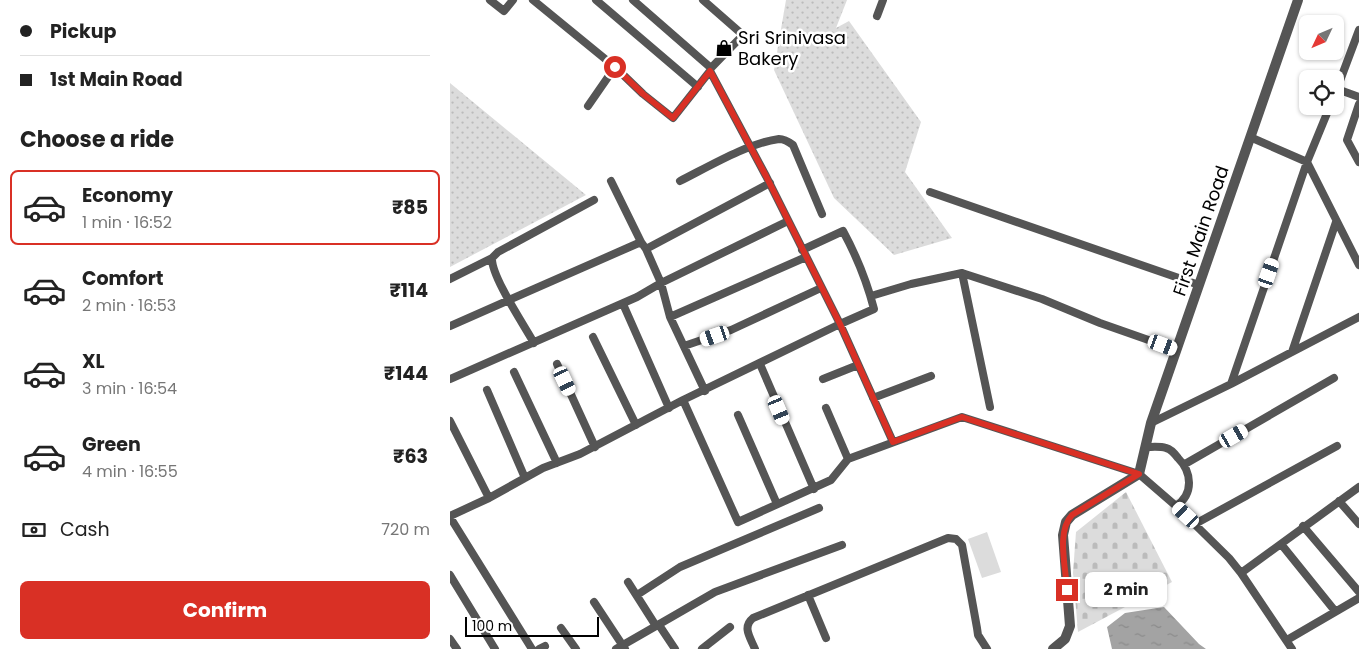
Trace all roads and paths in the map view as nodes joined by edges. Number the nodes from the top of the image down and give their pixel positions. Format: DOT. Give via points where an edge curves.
graph roads {
  1 [pos="490,0"];
  2 [pos="513,0"];
  3 [pos="533,0"];
  4 [pos="596,0"];
  5 [pos="633,0"];
  6 [pos="702,0"];
  7 [pos="884,0"];
  8 [pos="1298,0"];
  9 [pos="877,16"];
  10 [pos="1359,30"];
  11 [pos="615,67"];
  12 [pos="711,69"];
  13 [pos="1344,70"];
  14 [pos="698,87"];
  15 [pos="1344,94"];
  16 [pos="1359,97"];
  17 [pos="1359,104"];
  18 [pos="588,106"];
  19 [pos="1326,115"];
  20 [pos="1250,137"];
  21 [pos="750,147"];
  22 [pos="1308,162"];
  23 [pos="1359,162"];
  24 [pos="611,181"];
  25 [pos="680,181"];
  26 [pos="770,183"];
  27 [pos="930,192"];
  28 [pos="594,200"];
  29 [pos="822,214"];
  30 [pos="788,221"];
  31 [pos="1336,222"];
  32 [pos="643,245"];
  33 [pos="804,253"];
  34 [pos="492,258"];
  35 [pos="1359,265"];
  36 [pos="962,273"];
  37 [pos="450,279"];
  38 [pos="661,284"];
  39 [pos="1199,285"];
  40 [pos="821,288"];
  41 [pos="871,296"];
  42 [pos="508,299"];
  43 [pos="623,304"];
  44 [pos="670,316"];
  45 [pos="1359,317"];
  46 [pos="840,324"];
  47 [pos="450,326"];
  48 [pos="593,337"];
  49 [pos="534,343"];
  50 [pos="684,346"];
  51 [pos="1177,350"];
  52 [pos="1292,352"];
  53 [pos="557,364"];
  54 [pos="760,364"];
  55 [pos="858,365"];
  56 [pos="514,372"];
  57 [pos="931,376"];
  58 [pos="1334,378"];
  59 [pos="450,379"];
  60 [pos="823,380"];
  61 [pos="1231,384"];
  62 [pos="487,390"];
  63 [pos="705,391"];
  64 [pos="873,398"];
  65 [pos="683,400"];
  66 [pos="990,407"];
  67 [pos="669,408"];
  68 [pos="826,408"];
  69 [pos="738,416"];
  70 [pos="450,421"];
  71 [pos="1151,423"];
  72 [pos="636,425"];
  73 [pos="893,442"];
  74 [pos="1146,446"];
  75 [pos="1337,446"];
  76 [pos="594,447"];
  77 [pos="848,459"];
  78 [pos="557,463"];
  79 [pos="1184,464"];
  80 [pos="1139,474"];
  81 [pos="525,478"];
  82 [pos="1359,487"];
  83 [pos="814,489"];
  84 [pos="489,498"];
  85 [pos="1340,501"];
  86 [pos="777,504"];
  87 [pos="1176,506"];
  88 [pos="819,508"];
  89 [pos="450,519"];
  90 [pos="1195,524"];
  91 [pos="1359,524"];
  92 [pos="1303,526"];
  93 [pos="1281,544"];
  94 [pos="842,545"];
  95 [pos="1241,572"];
  96 [pos="450,576"];
  97 [pos="628,582"];
  98 [pos="1359,592"];
  99 [pos="637,595"];
  100 [pos="808,595"];
  101 [pos="1359,598"];
  102 [pos="594,602"];
  103 [pos="1335,611"];
  104 [pos="658,626"];
  105 [pos="730,627"];
  106 [pos="561,628"];
  107 [pos="826,638"];
  108 [pos="450,639"];
  109 [pos="1287,640"];
  110 [pos="621,648"];
  111 [pos="457,649"];
  112 [pos="495,649"];
  113 [pos="532,649"];
  114 [pos="576,649"];
  115 [pos="674,649"];
  116 [pos="702,649"];
  117 [pos="755,649"];
  118 [pos="986,649"];
  119 [pos="1053,649"];
  120 [pos="1292,649"];
  1 -- 2 [label="street" via="504,11"];
  3 -- 11 [label="street"];
  4 -- 14 [label="street"];
  5 -- 12 [label="street"];
  6 -- 12 [label="street" via="743,35"];
  7 -- 9 [label="street"];
  8 -- 20 [label="street, First Main Road"];
  10 -- 13 [label="street"];
  11 -- 14 [label="street" via="673,118"];
  11 -- 18 [label="street"];
  12 -- 14 [label="street"];
  12 -- 21 [label="street"];
  15 -- 16 [label="street"];
  17 -- 23 [label="street" via="1347,140"];
  19 -- 22 [label="street"];
  20 -- 22 [label="street"];
  20 -- 39 [label="street, First Main Road"];
  21 -- 25 [label="street"];
  21 -- 26 [label="street"];
  21 -- 29 [label="street" via="780,139 793,145"];
  22 -- 31 [label="street"];
  22 -- 61 [label="street"];
  24 -- 32 [label="street"];
  26 -- 30 [label="street"];
  26 -- 32 [label="street"];
  27 -- 39 [label="street"];
  28 -- 34 [label="street"];
  30 -- 33 [label="street"];
  30 -- 38 [label="street"];
  31 -- 35 [label="street"];
  31 -- 52 [label="street"];
  32 -- 38 [label="street"];
  32 -- 42 [label="street"];
  33 -- 40 [label="street"];
  33 -- 41 [label="street" via="843,231"];
  33 -- 44 [label="street"];
  34 -- 37 [label="street"];
  34 -- 42 [label="street" via="492,265"];
  36 -- 41 [label="street"];
  36 -- 51 [label="street"];
  36 -- 66 [label="street"];
  38 -- 43 [label="street"];
  38 -- 44 [label="street"];
  39 -- 51 [label="street, First Main Road"];
  40 -- 46 [label="street"];
  40 -- 50 [label="street" via="731,330"];
  41 -- 46 [label="street" via="874,309"];
  42 -- 47 [label="street"];
  42 -- 49 [label="street"];
  43 -- 49 [label="street"];
  43 -- 67 [label="street"];
  44 -- 50 [label="street"];
  45 -- 52 [label="street"];
  46 -- 54 [label="street"];
  46 -- 55 [label="street"];
  48 -- 72 [label="street"];
  49 -- 59 [label="street"];
  50 -- 63 [label="street"];
  51 -- 71 [label="street, First Main Road"];
  52 -- 61 [label="street"];
  53 -- 76 [label="street"];
  54 -- 63 [label="street"];
  54 -- 83 [label="street"];
  55 -- 60 [label="street"];
  55 -- 64 [label="street"];
  56 -- 78 [label="street"];
  57 -- 64 [label="street"];
  58 -- 79 [label="street"];
  61 -- 71 [label="street"];
  62 -- 81 [label="street"];
  63 -- 65 [label="street"];
  64 -- 73 [label="street"];
  65 -- 67 [label="street"];
  65 -- 86 [label="street" via="738,522"];
  67 -- 72 [label="street"];
  68 -- 77 [label="street"];
  69 -- 86 [label="street"];
  70 -- 84 [label="street"];
  71 -- 74 [label="street, First Main Road"];
  72 -- 76 [label="street"];
  73 -- 77 [label="street"];
  73 -- 80 [label="street" via="962,417"];
  74 -- 79 [label="street" via="1166,448"];
  74 -- 80 [label="street, First Main Road"];
  75 -- 90 [label="street"];
  76 -- 78 [label="street"];
  77 -- 83 [label="street" via="831,480"];
  78 -- 81 [label="street"];
  79 -- 87 [label="street" via="1189,489 1184,501"];
  80 -- 87 [label="street"];
  80 -- 119 [label="street" via="1072,515 1066,522 1063,535 1070,626 1065,639"];
  81 -- 84 [label="street"];
  82 -- 85 [label="street"];
  83 -- 86 [label="street"];
  84 -- 89 [label="street"];
  85 -- 91 [label="street"];
  85 -- 92 [label="street"];
  87 -- 90 [label="street"];
  88 -- 99 [label="street" via="680,567"];
  89 -- 113 [label="street"];
  90 -- 95 [label="street"];
  92 -- 93 [label="street"];
  92 -- 98 [label="street"];
  93 -- 95 [label="street"];
  93 -- 103 [label="street"];
  94 -- 104 [label="street" via="715,592"];
  95 -- 109 [label="street"];
  96 -- 112 [label="street"];
  97 -- 99 [label="street"];
  99 -- 104 [label="street"];
  100 -- 107 [label="street"];
  100 -- 117 [label="street" via="748,622 746,628"];
  100 -- 118 [label="street" via="948,538 956,539 962,545 978,635"];
  101 -- 103 [label="street"];
  102 -- 110 [label="street"];
  103 -- 109 [label="street"];
  104 -- 110 [label="street"];
  104 -- 115 [label="street"];
  105 -- 116 [label="street"];
  106 -- 114 [label="street"];
  108 -- 111 [label="street"];
  109 -- 120 [label="street"];
}
